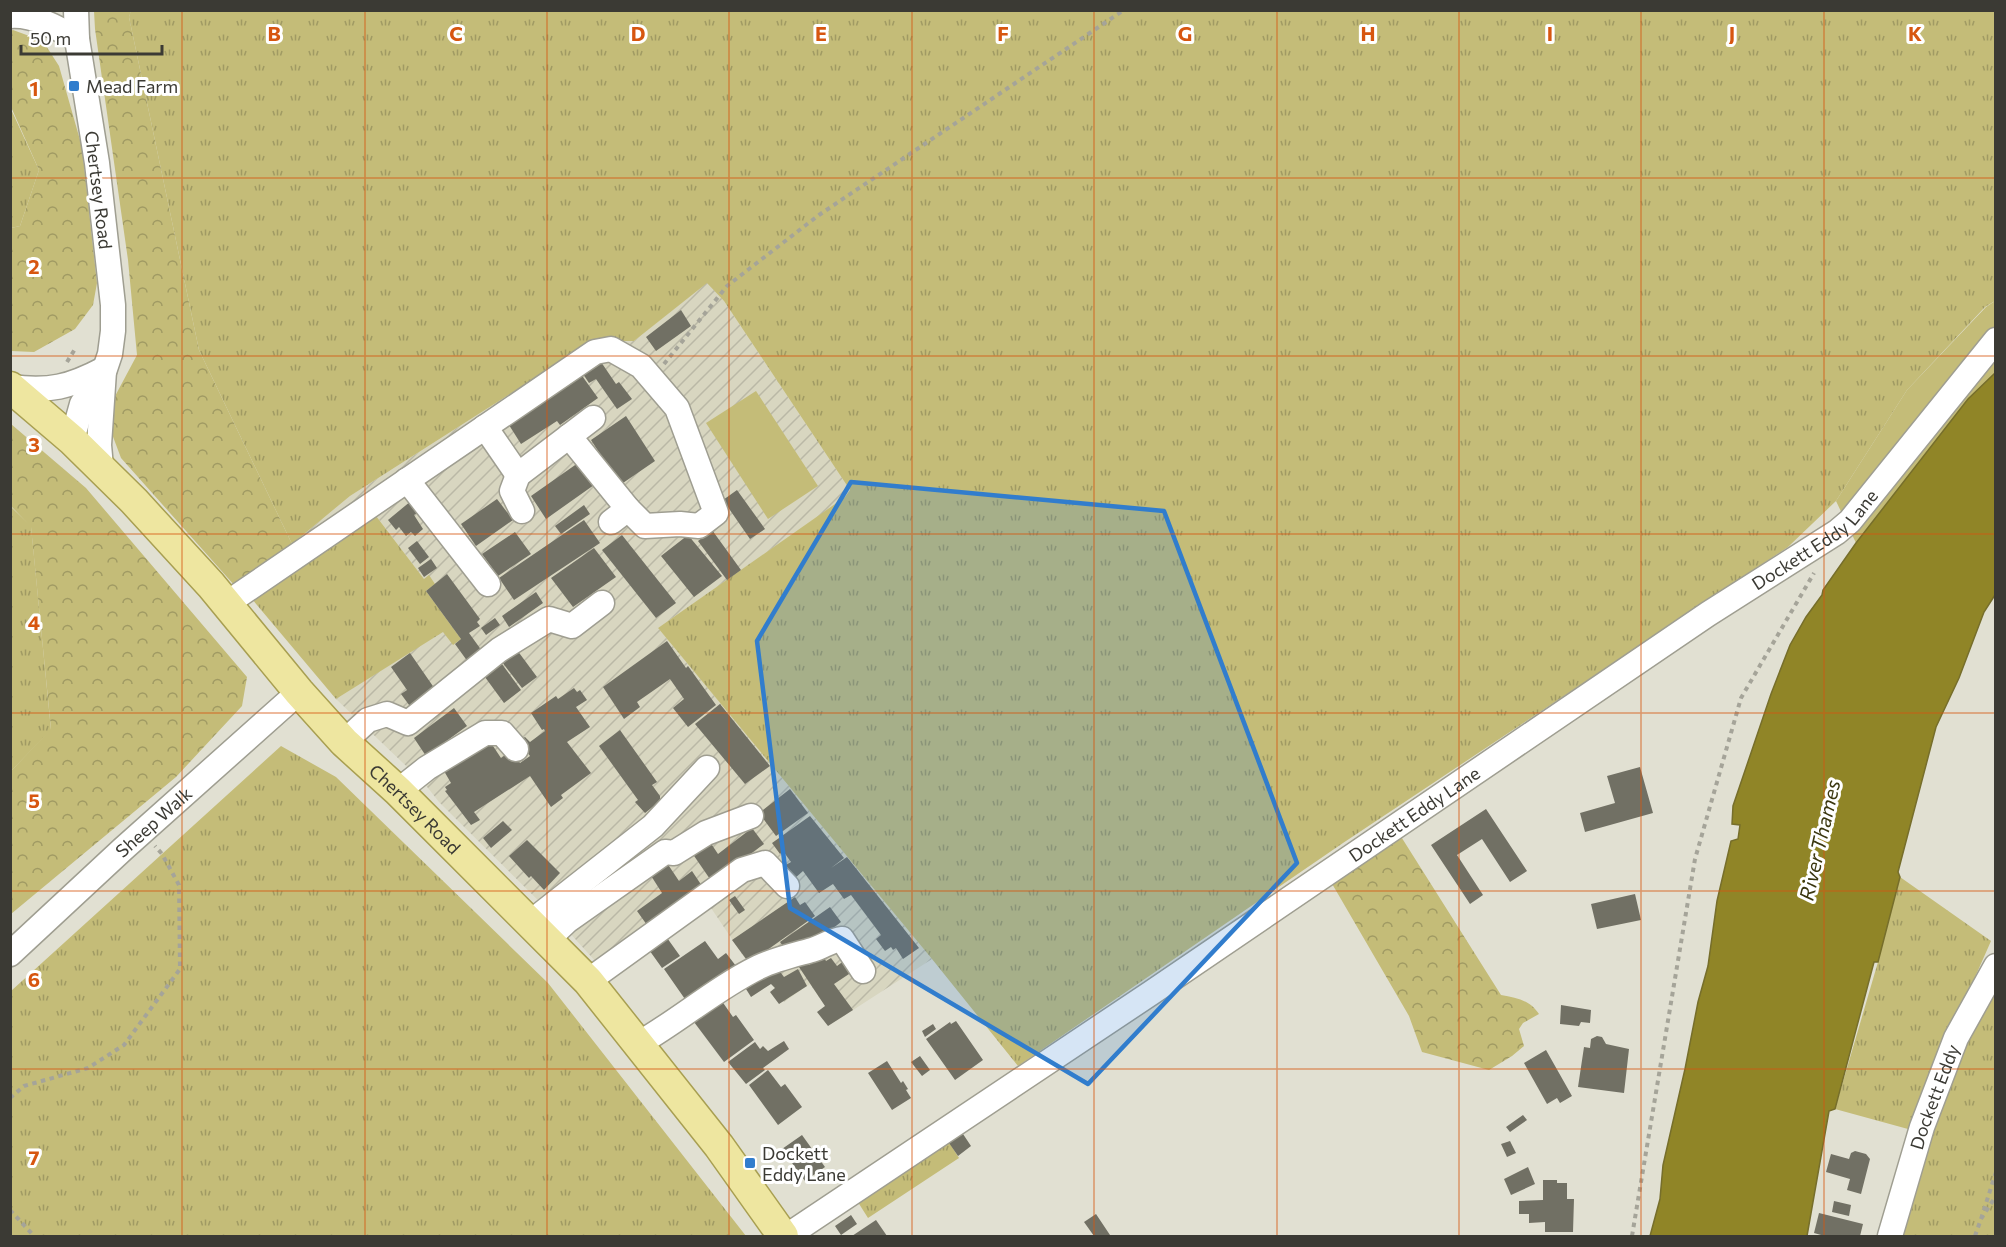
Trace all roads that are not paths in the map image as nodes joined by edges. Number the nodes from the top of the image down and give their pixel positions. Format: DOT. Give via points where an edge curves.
graph roads {
  1 [pos="76,10"];
  2 [pos="10,16"];
  3 [pos="77,39"];
  4 [pos="1995,340"];
  5 [pos="105,369"];
  6 [pos="11,387"];
  7 [pos="593,418"];
  8 [pos="485,427"];
  9 [pos="569,436"];
  10 [pos="72,440"];
  11 [pos="101,467"];
  12 [pos="518,475"];
  13 [pos="407,480"];
  14 [pos="522,511"];
  15 [pos="488,584"];
  16 [pos="602,603"];
  17 [pos="226,604"];
  18 [pos="299,692"];
  19 [pos="344,742"];
  20 [pos="516,749"];
  21 [pos="706,768"];
  22 [pos="398,790"];
  23 [pos="751,816"];
  24 [pos="787,886"];
  25 [pos="539,930"];
  26 [pos="10,954"];
  27 [pos="1995,966"];
  28 [pos="863,972"];
  29 [pos="588,981"];
  30 [pos="638,1044"];
  31 [pos="785,1236"];
  32 [pos="1890,1236"];
  1 -- 3 [label="street, Chertsey Road"];
  2 -- 3 [label="street" via="20,15 55,27"];
  3 -- 5 [label="street, Chertsey Road" via="98,163 113,305"];
  4 -- 31 [label="street, Dockett Eddy Lane" via="1838,532 1708,614"];
  5 -- 6 [label="street" via="61,388"];
  5 -- 10 [label="street, Chertsey Road" via="82,404"];
  5 -- 11 [label="street, Chertsey Road"];
  6 -- 10 [label="main road"];
  7 -- 9 [label="street"];
  8 -- 9 [label="street" via="595,352 611,349 641,366 677,408 716,513 699,526 645,526 619,516"];
  8 -- 12 [label="street"];
  8 -- 13 [label="street"];
  9 -- 12 [label="street"];
  10 -- 11 [label="main road"];
  11 -- 17 [label="main road, Chertsey Road"];
  12 -- 14 [label="street" via="512,491"];
  13 -- 15 [label="street"];
  13 -- 17 [label="street"];
  16 -- 19 [label="street" via="572,626 549,619 499,650 408,723 387,714 368,720"];
  17 -- 18 [label="main road, Chertsey Road"];
  18 -- 19 [label="main road, Chertsey Road"];
  18 -- 26 [label="street, Sheep Walk"];
  19 -- 22 [label="main road, Chertsey Road"];
  20 -- 22 [label="street" via="502,733 485,734"];
  21 -- 25 [label="street" via="653,826"];
  22 -- 25 [label="main road, Chertsey Road"];
  23 -- 25 [label="street" via="706,833 674,853 665,852 567,921"];
  24 -- 29 [label="street" via="765,863 742,870"];
  25 -- 29 [label="main road, Chertsey Road"];
  27 -- 32 [label="street, Dockett Eddy" via="1956,1038 1922,1127"];
  28 -- 30 [label="street" via="842,939 834,940 761,967"];
  29 -- 30 [label="main road, Chertsey Road"];
  30 -- 31 [label="main road, Chertsey Road"];
}
